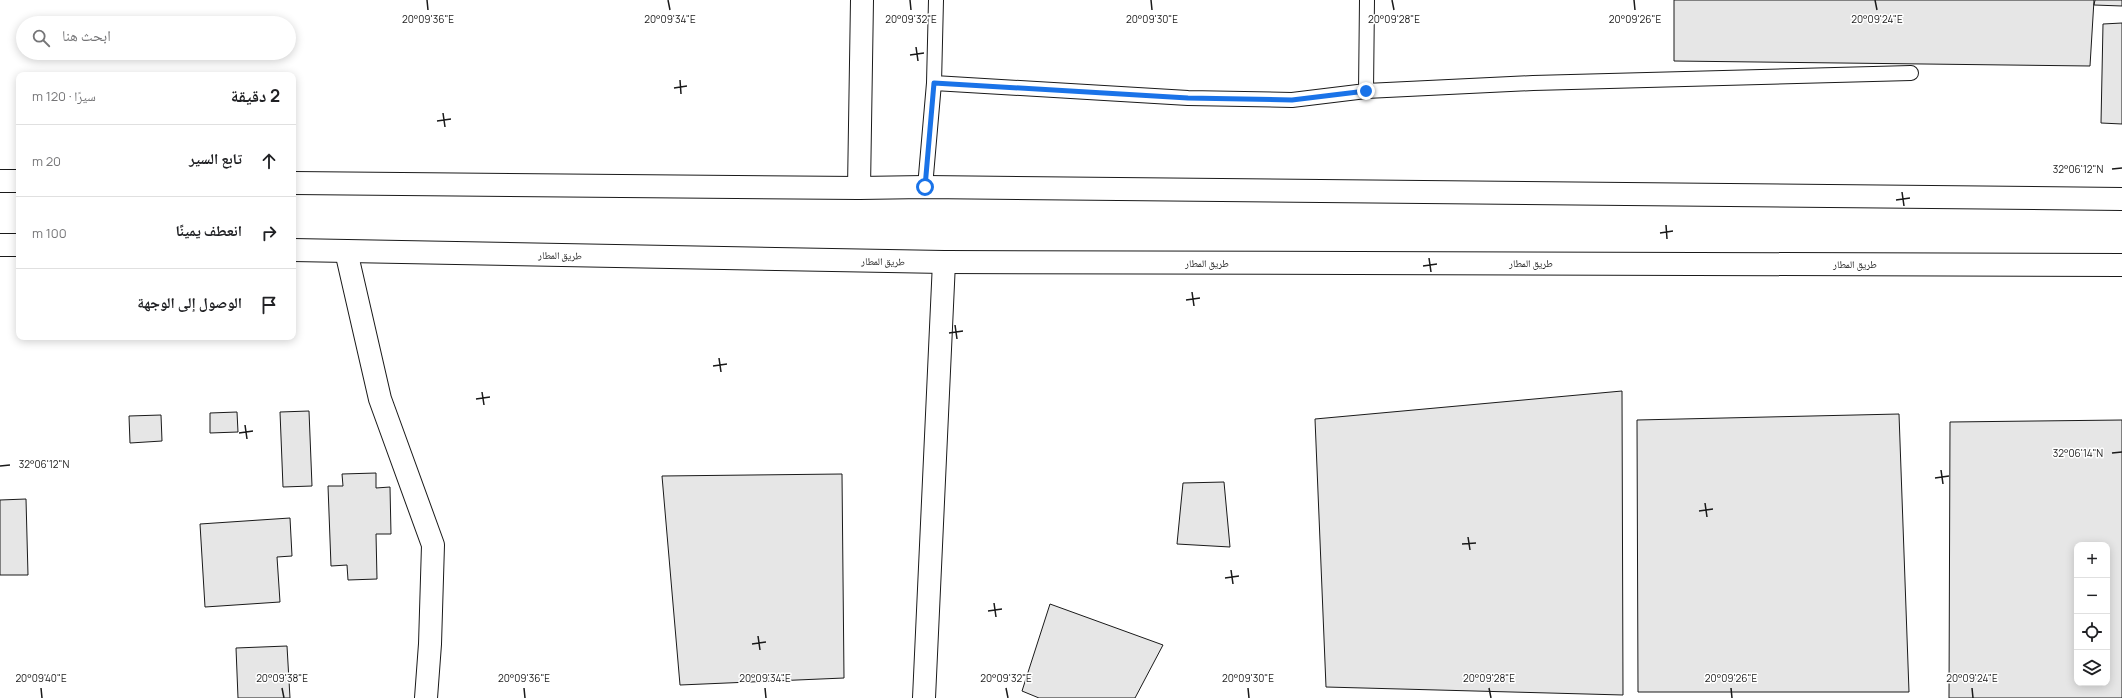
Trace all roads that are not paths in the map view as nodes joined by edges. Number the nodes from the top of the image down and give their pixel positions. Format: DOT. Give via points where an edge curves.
graph roads {
  1 [pos="862,0"];
  2 [pos="936,0"];
  3 [pos="1367,0"];
  4 [pos="1911,72"];
  5 [pos="934,83"];
  6 [pos="1366,91"];
  7 [pos="0,181"];
  8 [pos="16,181"];
  9 [pos="296,184"];
  10 [pos="925,187"];
  11 [pos="859,188"];
  12 [pos="2122,199"];
  13 [pos="0,245"];
  14 [pos="16,245"];
  15 [pos="296,250"];
  16 [pos="346,251"];
  17 [pos="944,262"];
  18 [pos="2122,265"];
  19 [pos="426,698"];
  20 [pos="924,698"];
  1 -- 11 [label="main road"];
  2 -- 5 [label="lane"];
  3 -- 6 [label="lane"];
  4 -- 6 [label="lane" via="1533,83"];
  5 -- 6 [label="lane" via="1204,98 1292,100"];
  5 -- 10 [label="lane"];
  7 -- 8 [label="main road"];
  9 -- 11 [label="main road"];
  10 -- 11 [label="main road"];
  10 -- 12 [label="main road"];
  13 -- 14 [label="main road"];
  15 -- 16 [label="main road, طريق المطار"];
  16 -- 17 [label="main road, طريق المطار"];
  16 -- 19 [label="main road" via="380,399 433,545"];
  17 -- 18 [label="main road, طريق المطار"];
  17 -- 20 [label="main road"];
}
